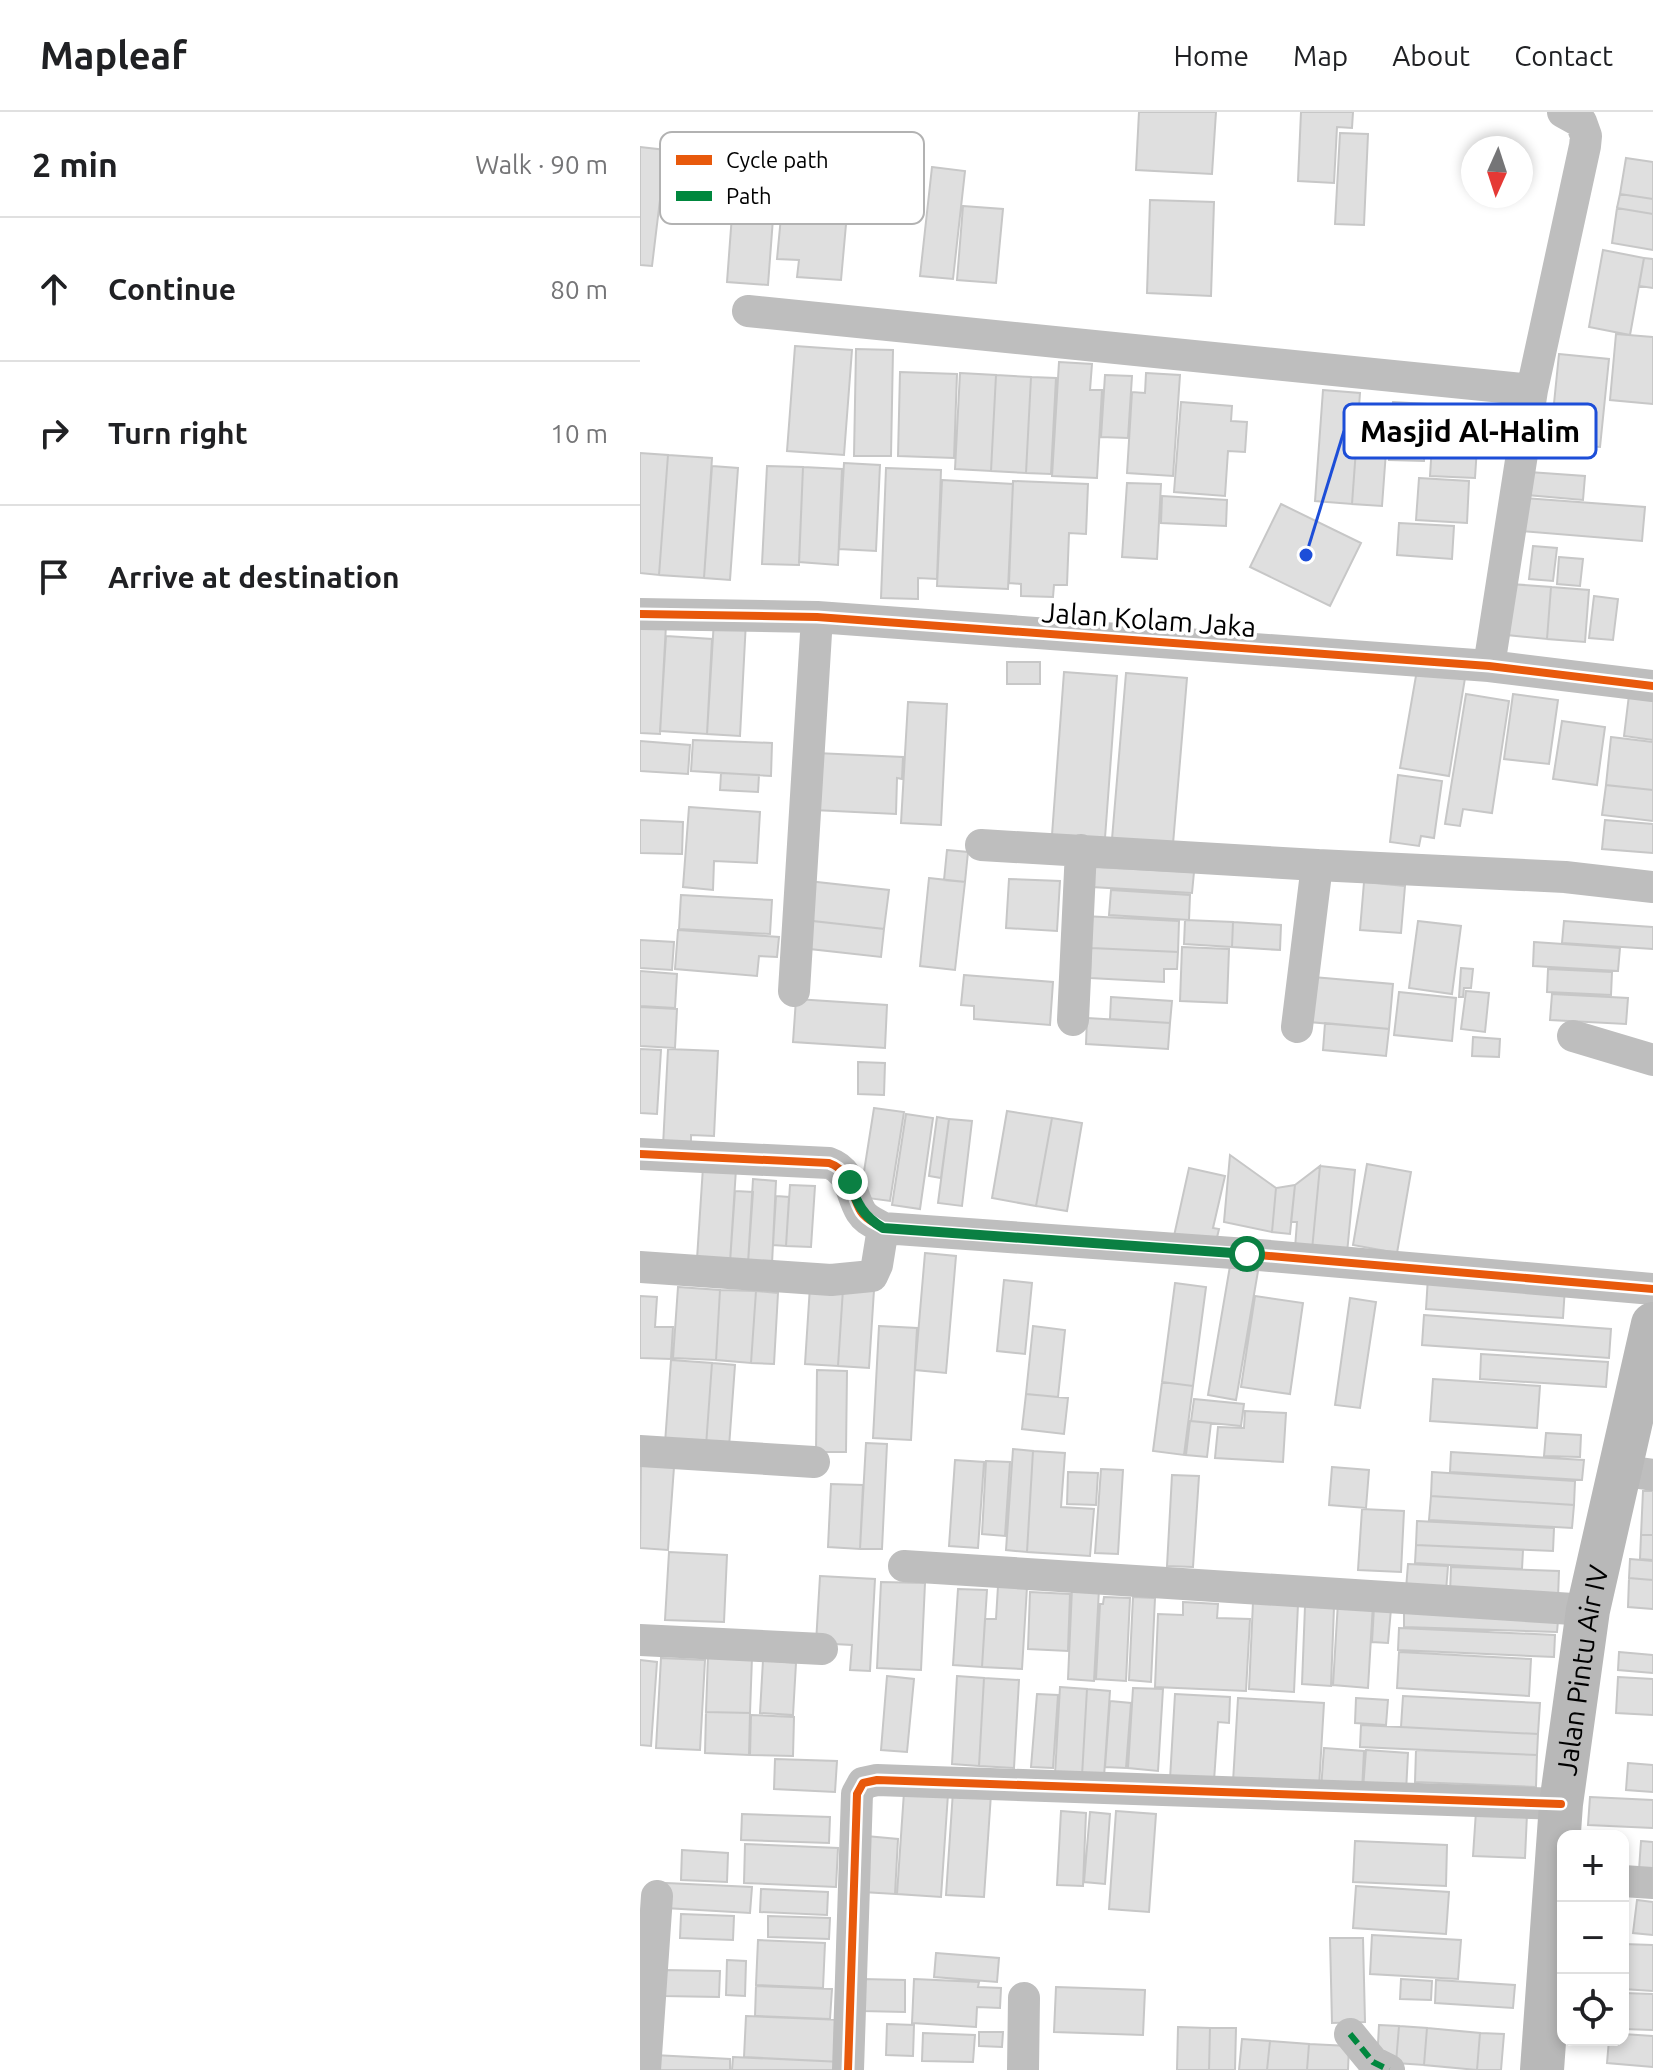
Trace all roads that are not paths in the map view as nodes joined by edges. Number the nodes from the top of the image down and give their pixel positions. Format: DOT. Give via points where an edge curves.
graph roads {
  1 [pos="1563,112"];
  2 [pos="748,311"];
  3 [pos="1532,390"];
  4 [pos="640,614"];
  5 [pos="817,617"];
  6 [pos="1489,666"];
  7 [pos="1653,686"];
  8 [pos="981,845"];
  9 [pos="1081,850"];
  10 [pos="1317,865"];
  11 [pos="1653,887"];
  12 [pos="794,991"];
  13 [pos="1073,1020"];
  14 [pos="1297,1027"];
  15 [pos="1573,1036"];
  16 [pos="1653,1060"];
  17 [pos="640,1154"];
  18 [pos="883,1228"];
  19 [pos="640,1267"];
  20 [pos="1653,1289"];
  21 [pos="1653,1324"];
  22 [pos="640,1451"];
  23 [pos="814,1462"];
  24 [pos="1635,1472"];
  25 [pos="904,1566"];
  26 [pos="1588,1610"];
  27 [pos="640,1640"];
  28 [pos="822,1649"];
  29 [pos="1561,1804"];
  30 [pos="1561,1830"];
  31 [pos="1629,1881"];
  32 [pos="1653,1883"];
  33 [pos="657,1896"];
  34 [pos="1558,1902"];
  35 [pos="1024,1998"];
  36 [pos="1350,2034"];
  37 [pos="645,2070"];
  38 [pos="848,2070"];
  39 [pos="1023,2070"];
  40 [pos="1389,2070"];
  41 [pos="1542,2070"];
  1 -- 3 [label="street" via="1581,122 1585,146"];
  2 -- 3 [label="street"];
  3 -- 6 [label="street"];
  4 -- 5 [label="street, Jalan Kolam Jaka"];
  5 -- 6 [label="street, Jalan Kolam Jaka"];
  5 -- 12 [label="street"];
  6 -- 7 [label="street, Jalan Kolam Jaka"];
  8 -- 9 [label="street"];
  9 -- 10 [label="street"];
  9 -- 13 [label="street"];
  10 -- 11 [label="street" via="1565,877"];
  10 -- 14 [label="street"];
  15 -- 16 [label="street"];
  17 -- 18 [label="street" via="829,1163 844,1171 861,1212"];
  18 -- 19 [label="street" via="877,1265 872,1276 862,1279"];
  18 -- 20 [label="street"];
  21 -- 24 [label="main road, Jalan Pintu Air IV"];
  22 -- 23 [label="street"];
  24 -- 26 [label="main road, Jalan Pintu Air IV"];
  25 -- 26 [label="street"];
  26 -- 29 [label="main road, Jalan Pintu Air IV"];
  27 -- 28 [label="street"];
  29 -- 30 [label="main road, Jalan Pintu Air IV"];
  29 -- 38 [label="street" via="863,1783 857,1794"];
  31 -- 32 [label="street"];
  33 -- 37 [label="street"];
  34 -- 41 [label="main road, Jalan Pintu Air IV"];
  35 -- 39 [label="street"];
  36 -- 40 [label="street" via="1373,2062"];
}
